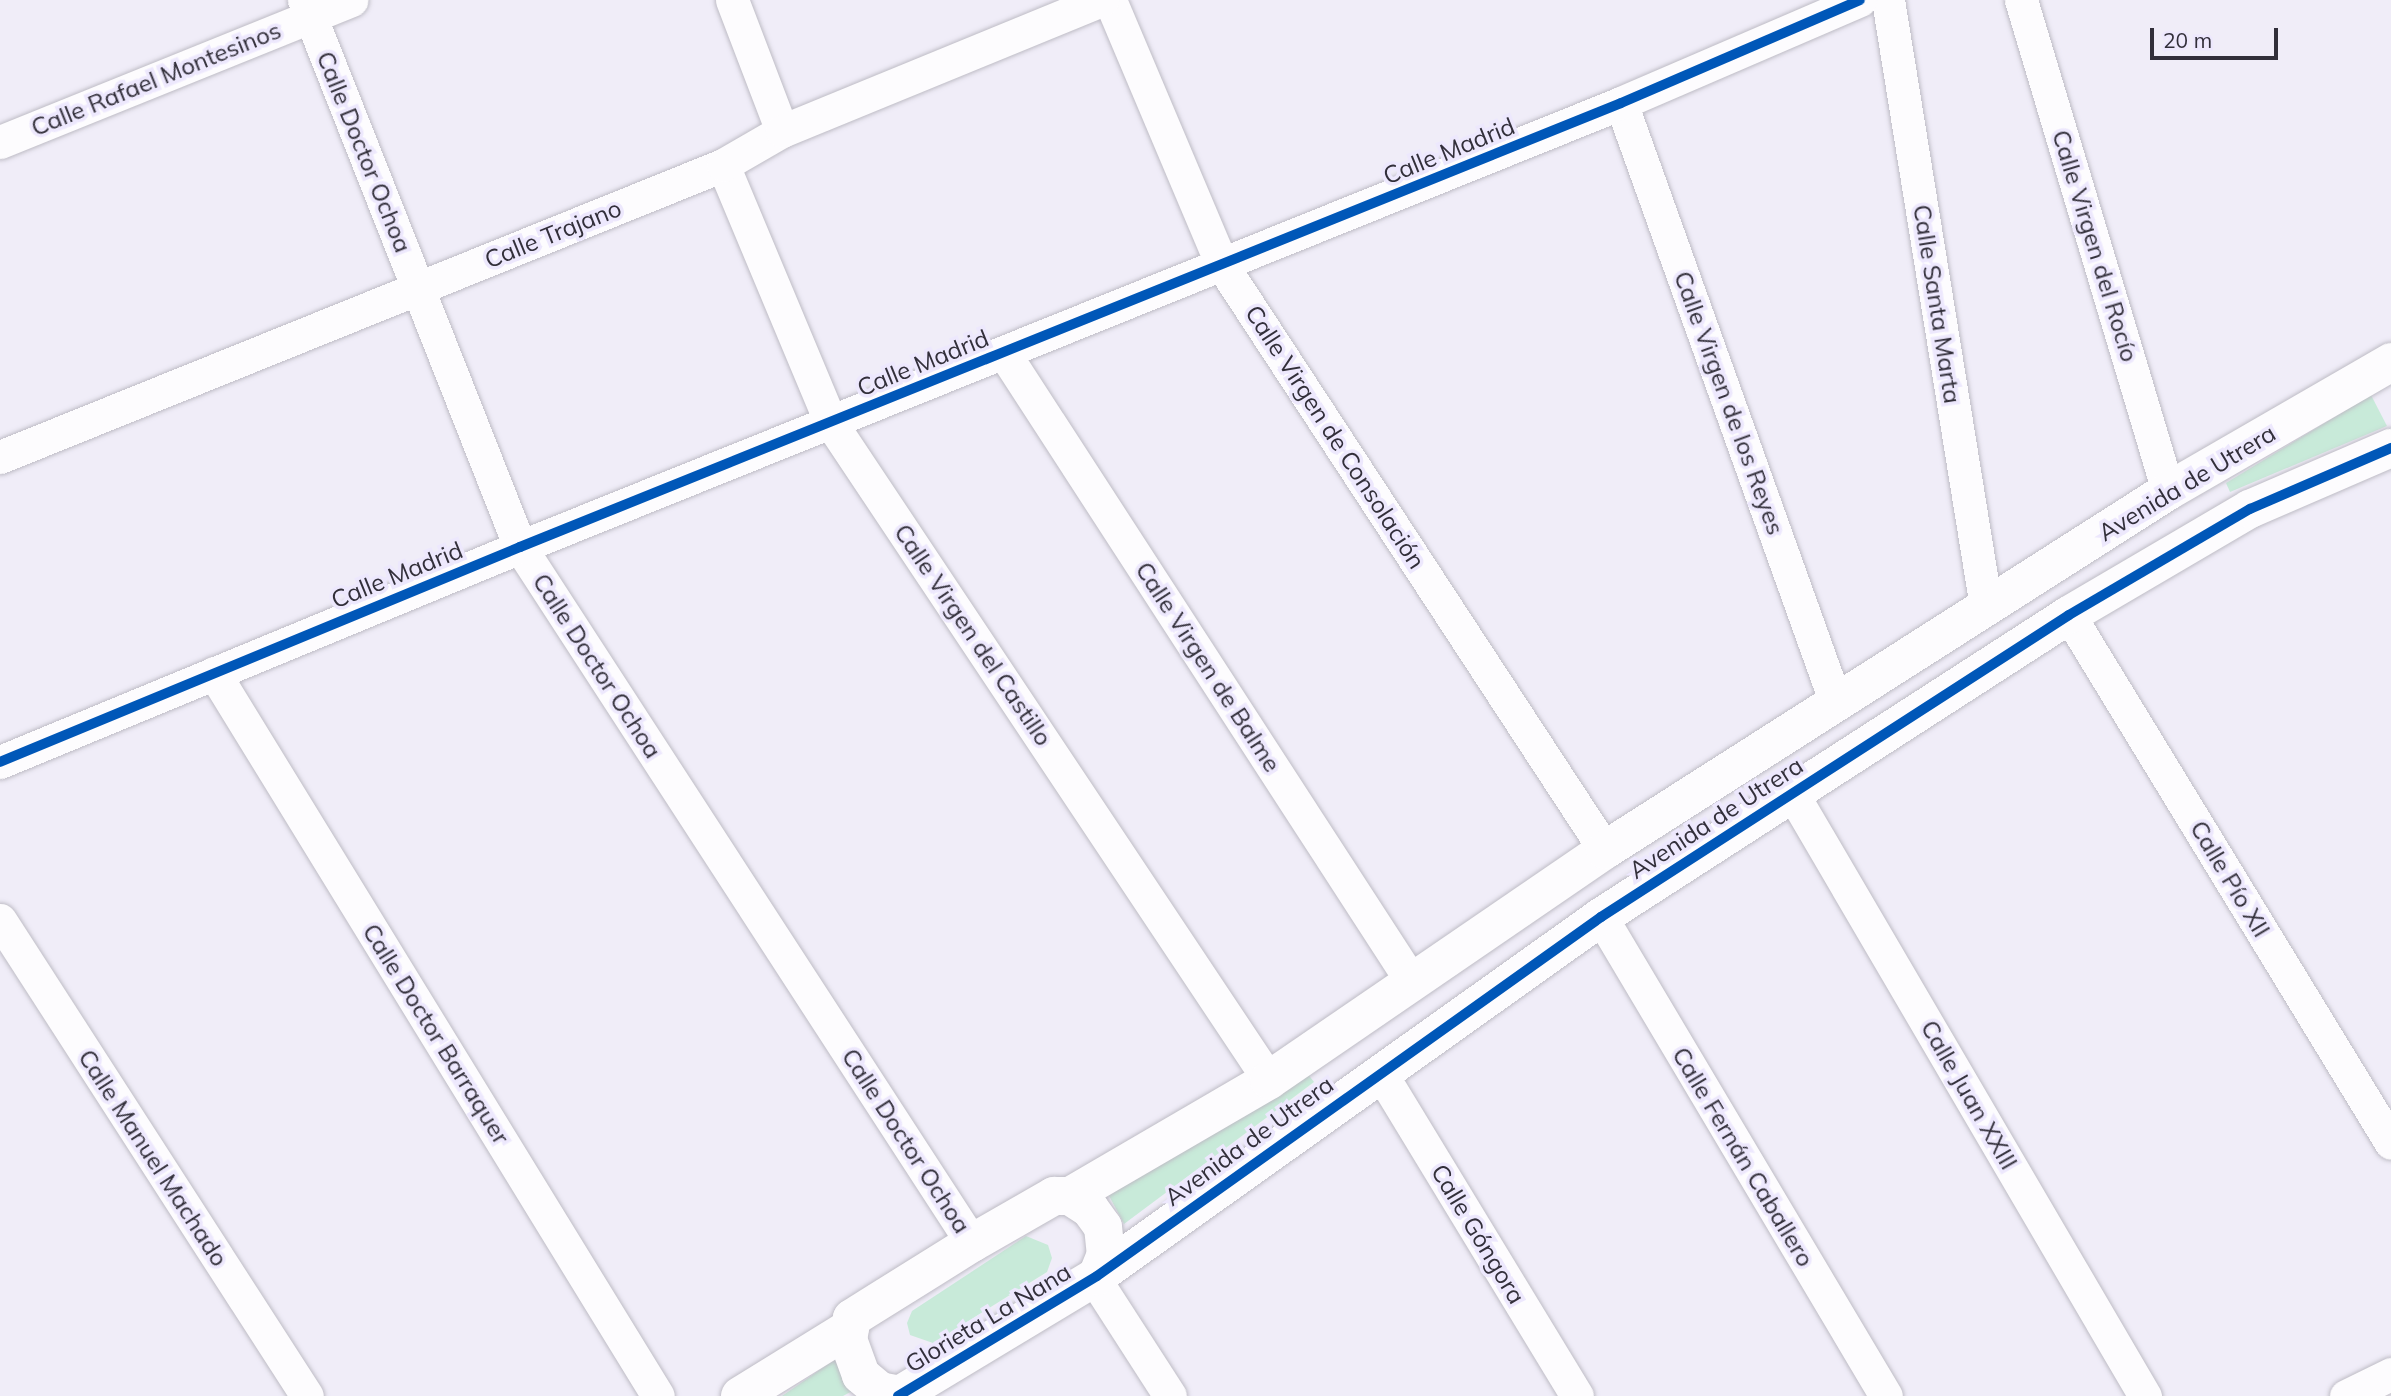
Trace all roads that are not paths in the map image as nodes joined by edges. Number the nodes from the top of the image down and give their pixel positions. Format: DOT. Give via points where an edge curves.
graph roads {
  1 [pos="351,0"];
  2 [pos="732,0"];
  3 [pos="1102,0"];
  4 [pos="1110,0"];
  5 [pos="1860,0"];
  6 [pos="1888,0"];
  7 [pos="2021,0"];
  8 [pos="307,8"];
  9 [pos="1621,103"];
  10 [pos="782,131"];
  11 [pos="0,142"];
  12 [pos="723,165"];
  13 [pos="1222,265"];
  14 [pos="418,288"];
  15 [pos="1004,353"];
  16 [pos="2390,367"];
  17 [pos="831,422"];
  18 [pos="2391,448"];
  19 [pos="0,457"];
  20 [pos="2168,491"];
  21 [pos="520,547"];
  22 [pos="1986,607"];
  23 [pos="2069,615"];
  24 [pos="215,673"];
  25 [pos="1836,703"];
  26 [pos="0,762"];
  27 [pos="1793,793"];
  28 [pos="1605,850"];
  29 [pos="1601,918"];
  30 [pos="0,920"];
  31 [pos="1412,982"];
  32 [pos="1380,1072"];
  33 [pos="1269,1080"];
  34 [pos="2391,1143"];
  35 [pos="1070,1196"];
  36 [pos="972,1243"];
  37 [pos="1096,1277"];
  38 [pos="850,1328"];
  39 [pos="2391,1374"];
  40 [pos="901,1395"];
  41 [pos="307,1396"];
  42 [pos="658,1396"];
  43 [pos="740,1396"];
  44 [pos="1170,1396"];
  45 [pos="1577,1396"];
  46 [pos="1886,1396"];
  47 [pos="2146,1396"];
  48 [pos="2346,1396"];
  1 -- 8 [label="street, Calle Rafael Montesinos"];
  2 -- 10 [label="street"];
  3 -- 10 [label="street, Calle Trajano"];
  4 -- 13 [label="street, Calle Virgen de Consolación"];
  5 -- 9 [label="street, Calle Madrid"];
  6 -- 22 [label="street, Calle Santa Marta"];
  7 -- 20 [label="street, Calle Virgen del Rocío"];
  8 -- 11 [label="street, Calle Rafael Montesinos"];
  8 -- 14 [label="street, Calle Doctor Ochoa"];
  9 -- 13 [label="street, Calle Madrid"];
  9 -- 25 [label="street, Calle Virgen de los Reyes"];
  10 -- 12 [label="street, Calle Trajano"];
  12 -- 14 [label="street, Calle Trajano"];
  12 -- 17 [label="street, Calle Virgen del Castillo"];
  13 -- 15 [label="street, Calle Madrid"];
  13 -- 28 [label="street, Calle Virgen de Consolación"];
  14 -- 19 [label="street, Calle Trajano"];
  14 -- 21 [label="street, Calle Doctor Ochoa"];
  15 -- 17 [label="street, Calle Madrid"];
  15 -- 31 [label="street, Calle Virgen de Balme"];
  16 -- 20 [label="street, Avenida de Utrera"];
  17 -- 21 [label="street, Calle Madrid"];
  17 -- 33 [label="street, Calle Virgen del Castillo"];
  18 -- 23 [label="street, Avenida de Utrera" via="2250,509"];
  20 -- 22 [label="street, Avenida de Utrera"];
  21 -- 24 [label="street, Calle Madrid"];
  21 -- 36 [label="street, Calle Doctor Ochoa"];
  22 -- 25 [label="street, Avenida de Utrera"];
  23 -- 27 [label="street, Avenida de Utrera"];
  23 -- 34 [label="street, Calle Pío XII"];
  24 -- 26 [label="street, Calle Madrid"];
  24 -- 42 [label="street, Calle Doctor Barraquer"];
  25 -- 28 [label="street, Avenida de Utrera"];
  27 -- 29 [label="street, Avenida de Utrera"];
  27 -- 47 [label="street, Calle Juan XXIII"];
  28 -- 31 [label="street, Avenida de Utrera"];
  29 -- 32 [label="street, Avenida de Utrera"];
  29 -- 46 [label="street, Calle Fernán Caballero"];
  30 -- 41 [label="street, Calle Manuel Machado"];
  31 -- 33 [label="street, Avenida de Utrera"];
  32 -- 37 [label="street, Avenida de Utrera"];
  32 -- 45 [label="street, Calle Góngora"];
  33 -- 35 [label="street, Avenida de Utrera"];
  35 -- 36 [label="street" via="1054,1196"];
  35 -- 37 [label="street, Glorieta La Nana" via="1090,1209 1103,1227 1106,1254"];
  36 -- 38 [label="street" via="852,1318"];
  37 -- 40 [label="street, Glorieta La Nana"];
  37 -- 44 [label="street"];
  38 -- 40 [label="street, Glorieta La Nana" via="852,1356 864,1379 880,1391"];
  38 -- 43 [label="street"];
  39 -- 48 [label="street"];
}
